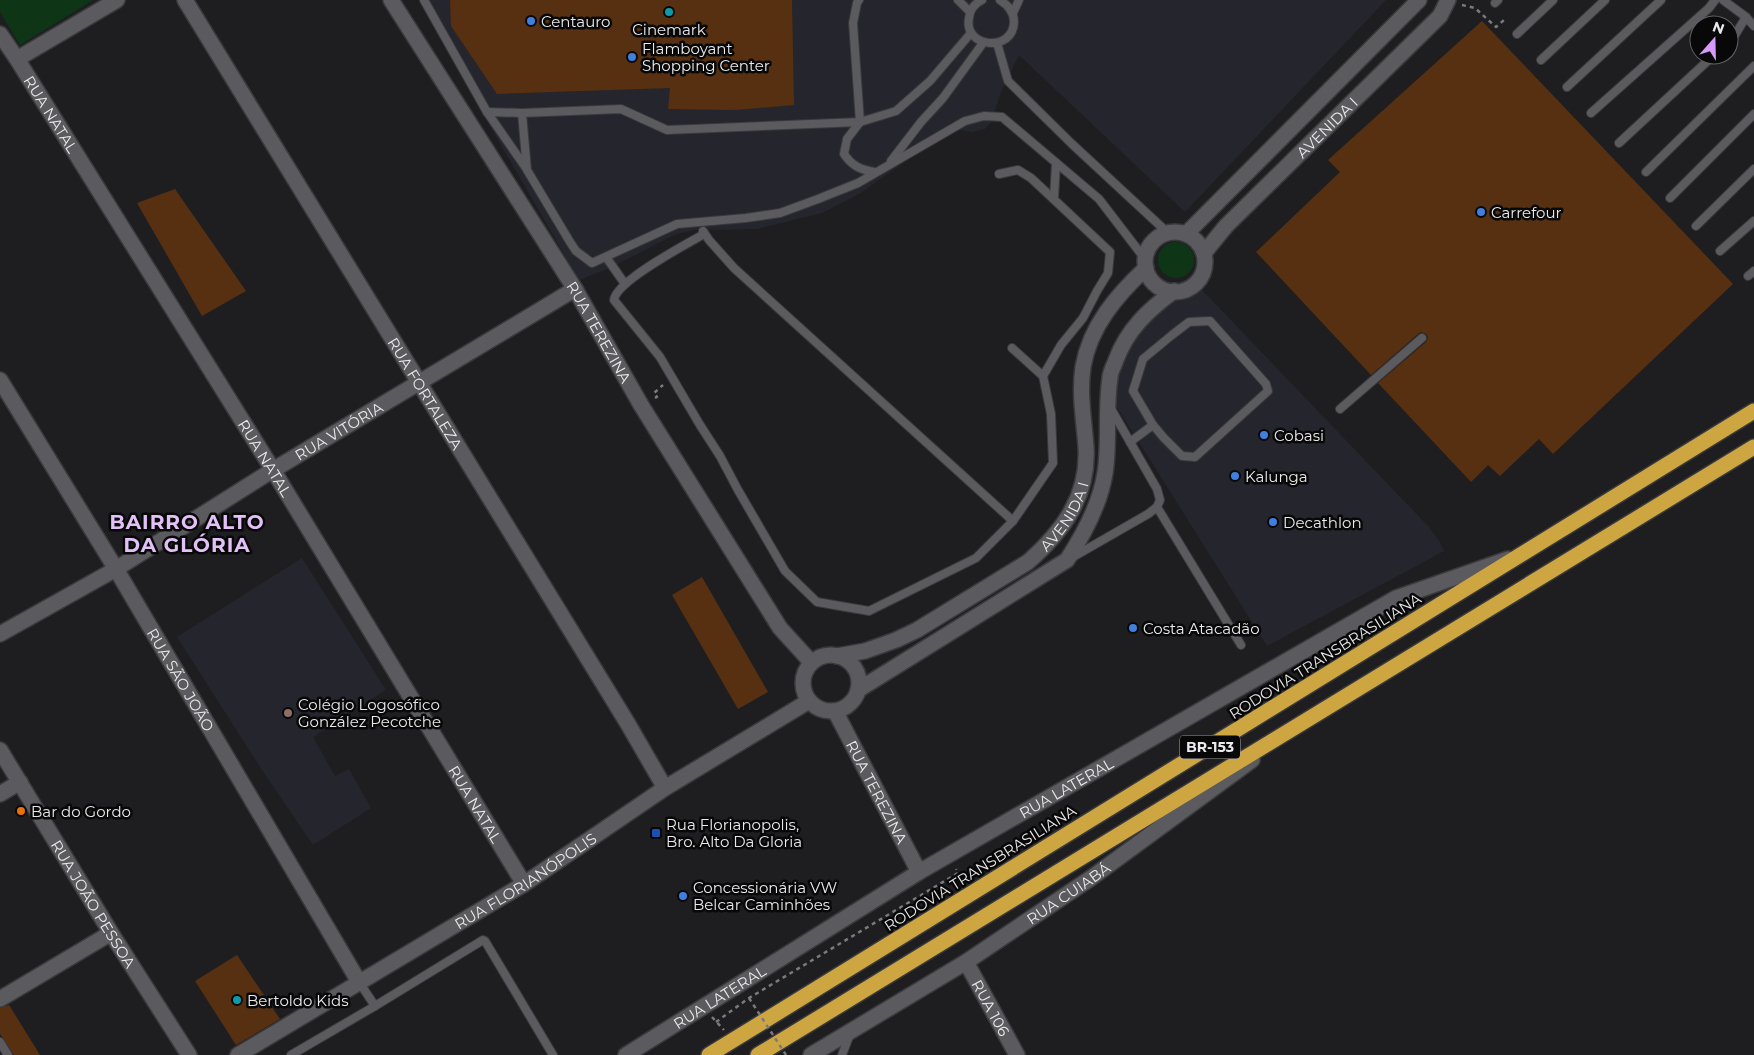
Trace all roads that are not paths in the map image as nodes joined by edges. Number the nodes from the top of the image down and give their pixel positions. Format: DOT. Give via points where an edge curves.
graph roads {
  1 [pos="117,0"];
  2 [pos="185,0"];
  3 [pos="391,0"];
  4 [pos="424,0"];
  5 [pos="859,0"];
  6 [pos="958,0"];
  7 [pos="982,0"];
  8 [pos="1000,0"];
  9 [pos="1018,0"];
  10 [pos="1419,0"];
  11 [pos="1552,0"];
  12 [pos="1605,0"];
  13 [pos="1661,0"];
  14 [pos="1715,0"];
  15 [pos="1723,0"];
  16 [pos="1448,1"];
  17 [pos="970,12"];
  18 [pos="1013,13"];
  19 [pos="1746,17"];
  20 [pos="1754,26"];
  21 [pos="1739,28"];
  22 [pos="971,33"];
  23 [pos="0,34"];
  24 [pos="1517,34"];
  25 [pos="983,43"];
  26 [pos="997,43"];
  27 [pos="17,59"];
  28 [pos="1541,60"];
  29 [pos="1703,65"];
  30 [pos="1754,66"];
  31 [pos="1567,87"];
  32 [pos="487,112"];
  33 [pos="522,113"];
  34 [pos="1591,113"];
  35 [pos="1754,114"];
  36 [pos="860,122"];
  37 [pos="1619,143"];
  38 [pos="1056,163"];
  39 [pos="889,164"];
  40 [pos="1754,169"];
  41 [pos="527,170"];
  42 [pos="875,172"];
  43 [pos="1646,172"];
  44 [pos="999,174"];
  45 [pos="1670,198"];
  46 [pos="1054,199"];
  47 [pos="1754,221"];
  48 [pos="702,222"];
  49 [pos="1696,226"];
  50 [pos="1168,233"];
  51 [pos="704,234"];
  52 [pos="1186,234"];
  53 [pos="1720,251"];
  54 [pos="1204,252"];
  55 [pos="606,257"];
  56 [pos="1146,264"];
  57 [pos="625,284"];
  58 [pos="575,289"];
  59 [pos="1174,291"];
  60 [pos="1422,338"];
  61 [pos="1012,348"];
  62 [pos="1043,376"];
  63 [pos="0,380"];
  64 [pos="419,382"];
  65 [pos="1754,402"];
  66 [pos="1109,405"];
  67 [pos="1340,409"];
  68 [pos="1754,411"];
  69 [pos="1153,425"];
  70 [pos="1710,438"];
  71 [pos="1130,442"];
  72 [pos="1754,447"];
  73 [pos="274,470"];
  74 [pos="1157,507"];
  75 [pos="1013,521"];
  76 [pos="1524,554"];
  77 [pos="1067,560"];
  78 [pos="116,569"];
  79 [pos="0,634"];
  80 [pos="1241,645"];
  81 [pos="837,656"];
  82 [pos="811,662"];
  83 [pos="858,690"];
  84 [pos="809,701"];
  85 [pos="835,711"];
  86 [pos="1314,715"];
  87 [pos="0,750"];
  88 [pos="20,782"];
  89 [pos="665,788"];
  90 [pos="0,794"];
  91 [pos="919,872"];
  92 [pos="524,884"];
  93 [pos="111,933"];
  94 [pos="966,962"];
  95 [pos="359,982"];
  96 [pos="0,1000"];
  97 [pos="375,1006"];
  98 [pos="852,1031"];
  99 [pos="0,1042"];
  100 [pos="8,1055"];
  101 [pos="190,1055"];
  102 [pos="238,1055"];
  103 [pos="291,1055"];
  104 [pos="553,1055"];
  105 [pos="626,1055"];
  106 [pos="709,1055"];
  107 [pos="758,1055"];
  108 [pos="811,1055"];
  109 [pos="842,1055"];
  110 [pos="1017,1055"];
  1 -- 27 [label="street"];
  2 -- 64 [label="street, RUA FORTALEZA"];
  3 -- 58 [label="street, RUA TEREZINA"];
  4 -- 32 [label="lane"];
  5 -- 36 [label="lane" via="853,23"];
  6 -- 17 [label="lane"];
  7 -- 17 [label="lane"];
  8 -- 18 [label="lane"];
  9 -- 18 [label="lane"];
  10 -- 52 [label="street, AVENIDA I"];
  11 -- 24 [label="lane"];
  12 -- 28 [label="lane"];
  13 -- 31 [label="lane"];
  14 -- 34 [label="lane"];
  15 -- 19 [label="lane"];
  16 -- 54 [label="street, AVENIDA I" via="1440,16 1226,226"];
  17 -- 22 [label="lane"];
  18 -- 26 [label="lane" via="1013,29 1009,36"];
  19 -- 20 [label="lane"];
  19 -- 21 [label="lane"];
  22 -- 25 [label="lane"];
  22 -- 36 [label="lane" via="930,81 896,111"];
  23 -- 27 [label="street, RUA NATAL"];
  25 -- 26 [label="lane"];
  25 -- 39 [label="lane"];
  26 -- 50 [label="lane" via="1008,81"];
  27 -- 73 [label="street, RUA NATAL"];
  29 -- 37 [label="lane"];
  30 -- 43 [label="lane"];
  32 -- 33 [label="lane"];
  32 -- 41 [label="lane"];
  33 -- 36 [label="lane" via="622,109 667,130"];
  33 -- 41 [label="lane"];
  35 -- 45 [label="lane"];
  36 -- 42 [label="lane" via="847,139 844,154 854,166"];
  38 -- 39 [label="lane" via="1002,117 984,116 964,121"];
  38 -- 46 [label="lane"];
  38 -- 56 [label="lane" via="1099,199"];
  39 -- 42 [label="lane"];
  40 -- 49 [label="lane"];
  41 -- 55 [label="lane" via="576,250 592,263"];
  42 -- 48 [label="lane" via="858,183 780,213"];
  44 -- 46 [label="lane" via="1018,170"];
  46 -- 62 [label="lane" via="1110,252 1108,273 1083,318 1061,345"];
  47 -- 53 [label="lane"];
  48 -- 51 [label="lane"];
  48 -- 55 [label="lane" via="677,224"];
  50 -- 52 [label="street"];
  50 -- 56 [label="street" via="1152,242"];
  51 -- 57 [label="lane"];
  51 -- 75 [label="lane" via="734,268"];
  52 -- 54 [label="street" via="1200,244"];
  54 -- 59 [label="street" via="1204,271 1199,280 1183,290"];
  55 -- 57 [label="lane"];
  56 -- 59 [label="street" via="1156,284"];
  56 -- 81 [label="street, AVENIDA I" via="1109,308 1093,335 1084,366 1081,395 1086,449 1084,477 1075,506 1061,529 1028,562 917,630 865,651"];
  57 -- 75 [label="lane" via="614,294 614,300 660,357 785,572 817,602 869,612 976,558"];
  58 -- 64 [label="street, RUA VITÓRIA"];
  58 -- 82 [label="street, RUA TEREZINA" via="641,405 780,628"];
  59 -- 66 [label="street, AVENIDA I" via="1150,309 1133,328 1110,377"];
  60 -- 67 [label="lane"];
  61 -- 62 [label="lane"];
  62 -- 75 [label="lane" via="1051,414 1053,463"];
  63 -- 78 [label="street, RUA SÃO JOÃO"];
  64 -- 73 [label="street, RUA VITÓRIA"];
  64 -- 89 [label="street, RUA FORTALEZA"];
  65 -- 70 [label="highway"];
  66 -- 71 [label="lane"];
  66 -- 77 [label="street, AVENIDA I" via="1105,475 1084,536"];
  68 -- 70 [label="highway, RODOVIA TRANSBRASILIANA / BR-153"];
  69 -- 69 [label="lane" via="1133,391 1143,359 1190,322 1210,320 1266,384 1268,391 1195,457 1182,456"];
  69 -- 71 [label="lane"];
  70 -- 76 [label="highway, RODOVIA TRANSBRASILIANA / BR-153"];
  71 -- 74 [label="lane" via="1157,489 1160,500"];
  72 -- 86 [label="highway, BR-153"];
  73 -- 78 [label="street, RUA VITÓRIA"];
  73 -- 92 [label="street, RUA NATAL"];
  74 -- 77 [label="lane"];
  74 -- 80 [label="lane"];
  76 -- 91 [label="street, RUA LATERAL" via="1396,598"];
  76 -- 106 [label="highway, RODOVIA TRANSBRASILIANA / BR-153"];
  77 -- 83 [label="street, AVENIDA I"];
  78 -- 79 [label="street, RUA VITÓRIA"];
  78 -- 95 [label="street, RUA SÃO JOÃO"];
  81 -- 82 [label="street" via="828,655"];
  81 -- 83 [label="street" via="845,659 857,672"];
  82 -- 84 [label="street" via="802,680"];
  83 -- 85 [label="street" via="846,708"];
  84 -- 85 [label="street" via="821,709"];
  84 -- 89 [label="street, RUA FLORIANÓPOLIS"];
  85 -- 91 [label="street, RUA TEREZINA"];
  86 -- 94 [label="street, RUA CUIABÁ" via="1091,878"];
  86 -- 107 [label="highway, BR-153"];
  87 -- 88 [label="street, RUA JOÃO PESSOA"];
  88 -- 90 [label="street"];
  88 -- 93 [label="street, RUA JOÃO PESSOA"];
  89 -- 92 [label="street, RUA FLORIANÓPOLIS"];
  91 -- 105 [label="street, RUA LATERAL"];
  92 -- 95 [label="street, RUA FLORIANÓPOLIS"];
  93 -- 96 [label="street"];
  93 -- 101 [label="street, RUA JOÃO PESSOA"];
  94 -- 98 [label="street, RUA CUIABÁ"];
  94 -- 110 [label="street, RUA 106"];
  95 -- 97 [label="lane"];
  95 -- 102 [label="street, RUA FLORIANÓPOLIS"];
  97 -- 103 [label="lane"];
  97 -- 104 [label="lane" via="483,940"];
  98 -- 108 [label="street, RUA CUIABÁ"];
  98 -- 109 [label="lane"];
  99 -- 100 [label="lane"];
}
